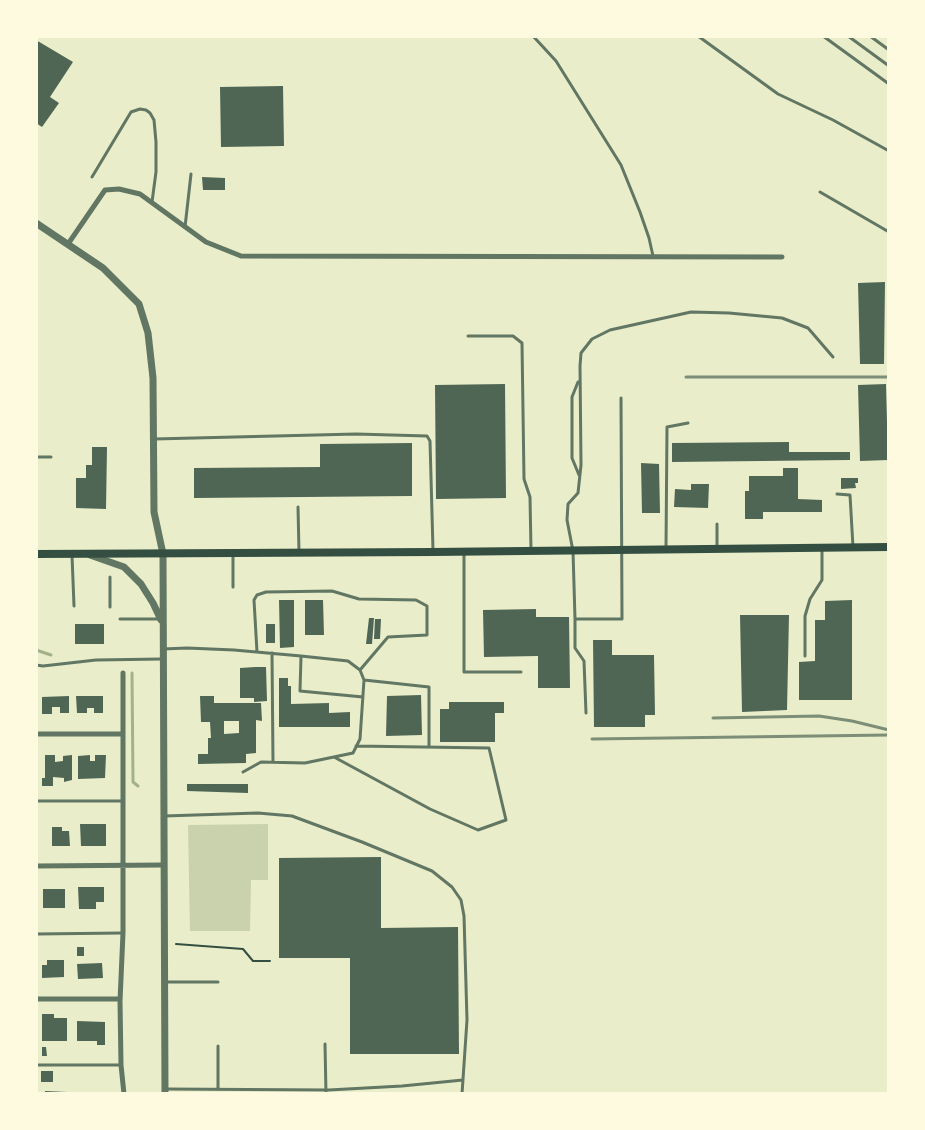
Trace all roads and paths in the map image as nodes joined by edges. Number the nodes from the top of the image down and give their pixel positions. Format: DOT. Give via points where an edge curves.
graph roads {
  1 [pos="533,36"];
  2 [pos="698,36"];
  3 [pos="823,36"];
  4 [pos="848,36"];
  5 [pos="870,36"];
  6 [pos="889,50"];
  7 [pos="889,66"];
  8 [pos="889,84"];
  9 [pos="889,151"];
  10 [pos="191,174"];
  11 [pos="92,177"];
  12 [pos="820,192"];
  13 [pos="152,202"];
  14 [pos="36,223"];
  15 [pos="185,227"];
  16 [pos="889,232"];
  17 [pos="68,244"];
  18 [pos="653,256"];
  19 [pos="782,258"];
  20 [pos="468,336"];
  21 [pos="833,357"];
  22 [pos="580,378"];
  23 [pos="621,398"];
  24 [pos="688,422"];
  25 [pos="153,439"];
  26 [pos="36,457"];
  27 [pos="51,457"];
  28 [pos="580,476"];
  29 [pos="837,494"];
  30 [pos="298,507"];
  31 [pos="718,524"];
  32 [pos="853,547"];
  33 [pos="889,547"];
  34 [pos="822,548"];
  35 [pos="718,549"];
  36 [pos="574,550"];
  37 [pos="622,550"];
  38 [pos="666,550"];
  39 [pos="531,551"];
  40 [pos="433,552"];
  41 [pos="464,552"];
  42 [pos="298,553"];
  43 [pos="36,554"];
  44 [pos="72,554"];
  45 [pos="88,554"];
  46 [pos="163,554"];
  47 [pos="233,554"];
  48 [pos="110,577"];
  49 [pos="233,587"];
  50 [pos="74,606"];
  51 [pos="110,607"];
  52 [pos="120,619"];
  53 [pos="574,619"];
  54 [pos="161,622"];
  55 [pos="163,649"];
  56 [pos="257,652"];
  57 [pos="272,653"];
  58 [pos="300,656"];
  59 [pos="805,656"];
  60 [pos="163,659"];
  61 [pos="36,665"];
  62 [pos="360,670"];
  63 [pos="123,672"];
  64 [pos="521,672"];
  65 [pos="364,680"];
  66 [pos="363,697"];
  67 [pos="586,713"];
  68 [pos="36,734"];
  69 [pos="123,734"];
  70 [pos="356,746"];
  71 [pos="429,747"];
  72 [pos="334,756"];
  73 [pos="273,762"];
  74 [pos="243,772"];
  75 [pos="36,801"];
  76 [pos="124,802"];
  77 [pos="163,816"];
  78 [pos="163,865"];
  79 [pos="36,866"];
  80 [pos="123,866"];
  81 [pos="123,933"];
  82 [pos="36,934"];
  83 [pos="176,944"];
  84 [pos="270,961"];
  85 [pos="164,982"];
  86 [pos="218,982"];
  87 [pos="120,998"];
  88 [pos="36,999"];
  89 [pos="325,1044"];
  90 [pos="218,1046"];
  91 [pos="36,1065"];
  92 [pos="121,1065"];
  93 [pos="463,1080"];
  94 [pos="218,1089"];
  95 [pos="165,1091"];
  96 [pos="326,1092"];
  97 [pos="124,1094"];
  98 [pos="462,1094"];
  1 -- 18 [label="lane" via="556,62 621,165"];
  2 -- 9 [label="lane" via="778,94"];
  3 -- 8 [label="lane"];
  4 -- 7 [label="lane"];
  5 -- 6 [label="lane"];
  10 -- 15 [label="lane"];
  11 -- 13 [label="lane" via="131,112 146,110 154,120 156,142"];
  12 -- 16 [label="lane"];
  13 -- 15 [label="street"];
  13 -- 17 [label="street" via="126,190 105,190"];
  14 -- 17 [label="street"];
  15 -- 18 [label="street" via="206,242 241,256"];
  17 -- 25 [label="street" via="102,268 139,304 148,333 153,378"];
  18 -- 19 [label="street"];
  20 -- 39 [label="lane" via="513,336 522,343 524,479 530,497"];
  21 -- 22 [label="lane" via="808,328 782,318 691,312 610,330 592,339 581,353"];
  22 -- 28 [label="lane"];
  22 -- 28 [label="lane" via="572,397 572,458"];
  23 -- 37 [label="lane"];
  24 -- 38 [label="lane" via="667,427"];
  25 -- 40 [label="lane" via="356,434 427,436 430,441"];
  25 -- 46 [label="street" via="154,512"];
  26 -- 27 [label="lane"];
  28 -- 36 [label="lane" via="578,493 568,504 567,520"];
  29 -- 32 [label="lane" via="850,495"];
  30 -- 42 [label="lane"];
  31 -- 35 [label="lane"];
  32 -- 33 [label="main road"];
  32 -- 34 [label="main road"];
  34 -- 35 [label="main road"];
  34 -- 59 [label="lane" via="822,580 810,599 805,616"];
  35 -- 38 [label="main road"];
  36 -- 37 [label="main road"];
  36 -- 39 [label="main road"];
  36 -- 53 [label="lane"];
  37 -- 38 [label="main road"];
  37 -- 53 [label="lane" via="622,619"];
  39 -- 41 [label="main road"];
  40 -- 41 [label="main road"];
  40 -- 42 [label="main road"];
  41 -- 64 [label="lane" via="464,672"];
  42 -- 47 [label="main road"];
  43 -- 44 [label="main road"];
  44 -- 45 [label="main road"];
  44 -- 50 [label="lane"];
  45 -- 46 [label="main road"];
  45 -- 54 [label="street" via="124,567 140,582"];
  46 -- 47 [label="main road"];
  46 -- 54 [label="street"];
  47 -- 49 [label="lane"];
  48 -- 51 [label="lane"];
  52 -- 54 [label="lane"];
  53 -- 67 [label="lane" via="575,648 584,661"];
  54 -- 55 [label="street"];
  55 -- 56 [label="lane"];
  55 -- 60 [label="street"];
  56 -- 57 [label="lane"];
  56 -- 62 [label="lane" via="254,600 266,592 332,591 359,599 416,600 427,606 427,635 388,638"];
  57 -- 58 [label="lane"];
  57 -- 73 [label="lane"];
  58 -- 62 [label="lane" via="348,661"];
  58 -- 66 [label="lane" via="300,691"];
  60 -- 61 [label="lane"];
  60 -- 77 [label="street"];
  62 -- 65 [label="lane"];
  63 -- 69 [label="street"];
  65 -- 66 [label="lane"];
  65 -- 71 [label="lane" via="429,687"];
  66 -- 70 [label="lane" via="360,739"];
  68 -- 69 [label="street"];
  69 -- 76 [label="street"];
  70 -- 71 [label="lane"];
  70 -- 72 [label="lane" via="353,753"];
  71 -- 72 [label="lane" via="489,748 506,820 478,830 430,809"];
  72 -- 73 [label="lane" via="305,763"];
  73 -- 74 [label="lane" via="261,762"];
  75 -- 76 [label="lane"];
  76 -- 80 [label="street"];
  77 -- 78 [label="street"];
  77 -- 93 [label="lane" via="258,813 292,816 432,871 452,888 461,900 464,916 467,1020"];
  78 -- 80 [label="street"];
  78 -- 85 [label="street"];
  79 -- 80 [label="street"];
  80 -- 81 [label="street"];
  81 -- 82 [label="lane"];
  81 -- 87 [label="street"];
  83 -- 84 [label="path" via="243,949 253,961"];
  85 -- 86 [label="lane"];
  85 -- 95 [label="street"];
  87 -- 88 [label="street"];
  87 -- 92 [label="street"];
  89 -- 96 [label="lane"];
  90 -- 94 [label="lane"];
  91 -- 92 [label="lane"];
  92 -- 97 [label="street"];
  93 -- 96 [label="lane"];
  93 -- 98 [label="lane"];
  94 -- 95 [label="lane"];
  94 -- 96 [label="lane"];
}
